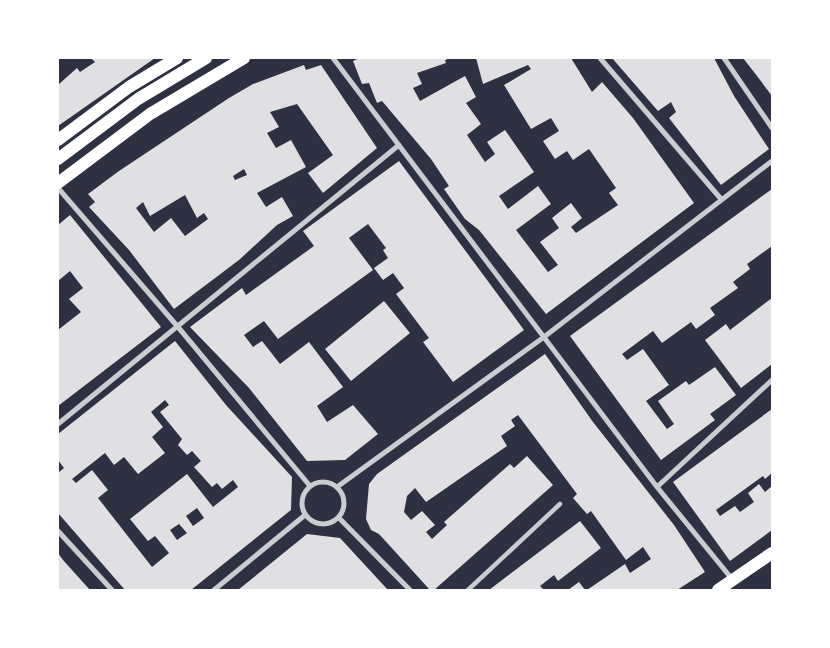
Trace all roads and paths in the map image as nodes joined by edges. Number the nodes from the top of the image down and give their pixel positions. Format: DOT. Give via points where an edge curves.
graph roads {
  1 [pos="177,58"];
  2 [pos="206,58"];
  3 [pos="244,58"];
  4 [pos="333,58"];
  5 [pos="600,58"];
  6 [pos="724,58"];
  7 [pos="772,128"];
  8 [pos="58,140"];
  9 [pos="399,145"];
  10 [pos="58,159"];
  11 [pos="772,161"];
  12 [pos="58,183"];
  13 [pos="58,188"];
  14 [pos="721,199"];
  15 [pos="178,327"];
  16 [pos="544,337"];
  17 [pos="772,380"];
  18 [pos="58,424"];
  19 [pos="310,486"];
  20 [pos="337,487"];
  21 [pos="657,487"];
  22 [pos="560,504"];
  23 [pos="305,515"];
  24 [pos="339,518"];
  25 [pos="58,531"];
  26 [pos="772,553"];
  27 [pos="733,580"];
  28 [pos="112,590"];
  29 [pos="214,590"];
  30 [pos="410,590"];
  31 [pos="468,590"];
  32 [pos="718,590"];
  1 -- 8 [label="main road" via="129,87"];
  2 -- 10 [label="main road" via="138,99"];
  3 -- 12 [label="main road" via="150,114"];
  4 -- 9 [label="street"];
  5 -- 14 [label="street"];
  6 -- 7 [label="street"];
  9 -- 15 [label="street"];
  9 -- 16 [label="street"];
  11 -- 14 [label="street"];
  13 -- 15 [label="street"];
  14 -- 16 [label="street"];
  15 -- 18 [label="street"];
  15 -- 19 [label="street"];
  16 -- 20 [label="street"];
  16 -- 21 [label="street"];
  17 -- 21 [label="street"];
  19 -- 20 [label="street" via="324,482"];
  19 -- 23 [label="street" via="302,499"];
  20 -- 24 [label="street" via="344,499"];
  21 -- 27 [label="street"];
  22 -- 31 [label="street"];
  23 -- 24 [label="street" via="321,524"];
  23 -- 29 [label="street"];
  24 -- 30 [label="street"];
  25 -- 28 [label="street"];
  26 -- 27 [label="main road"];
  27 -- 32 [label="main road"];
}
